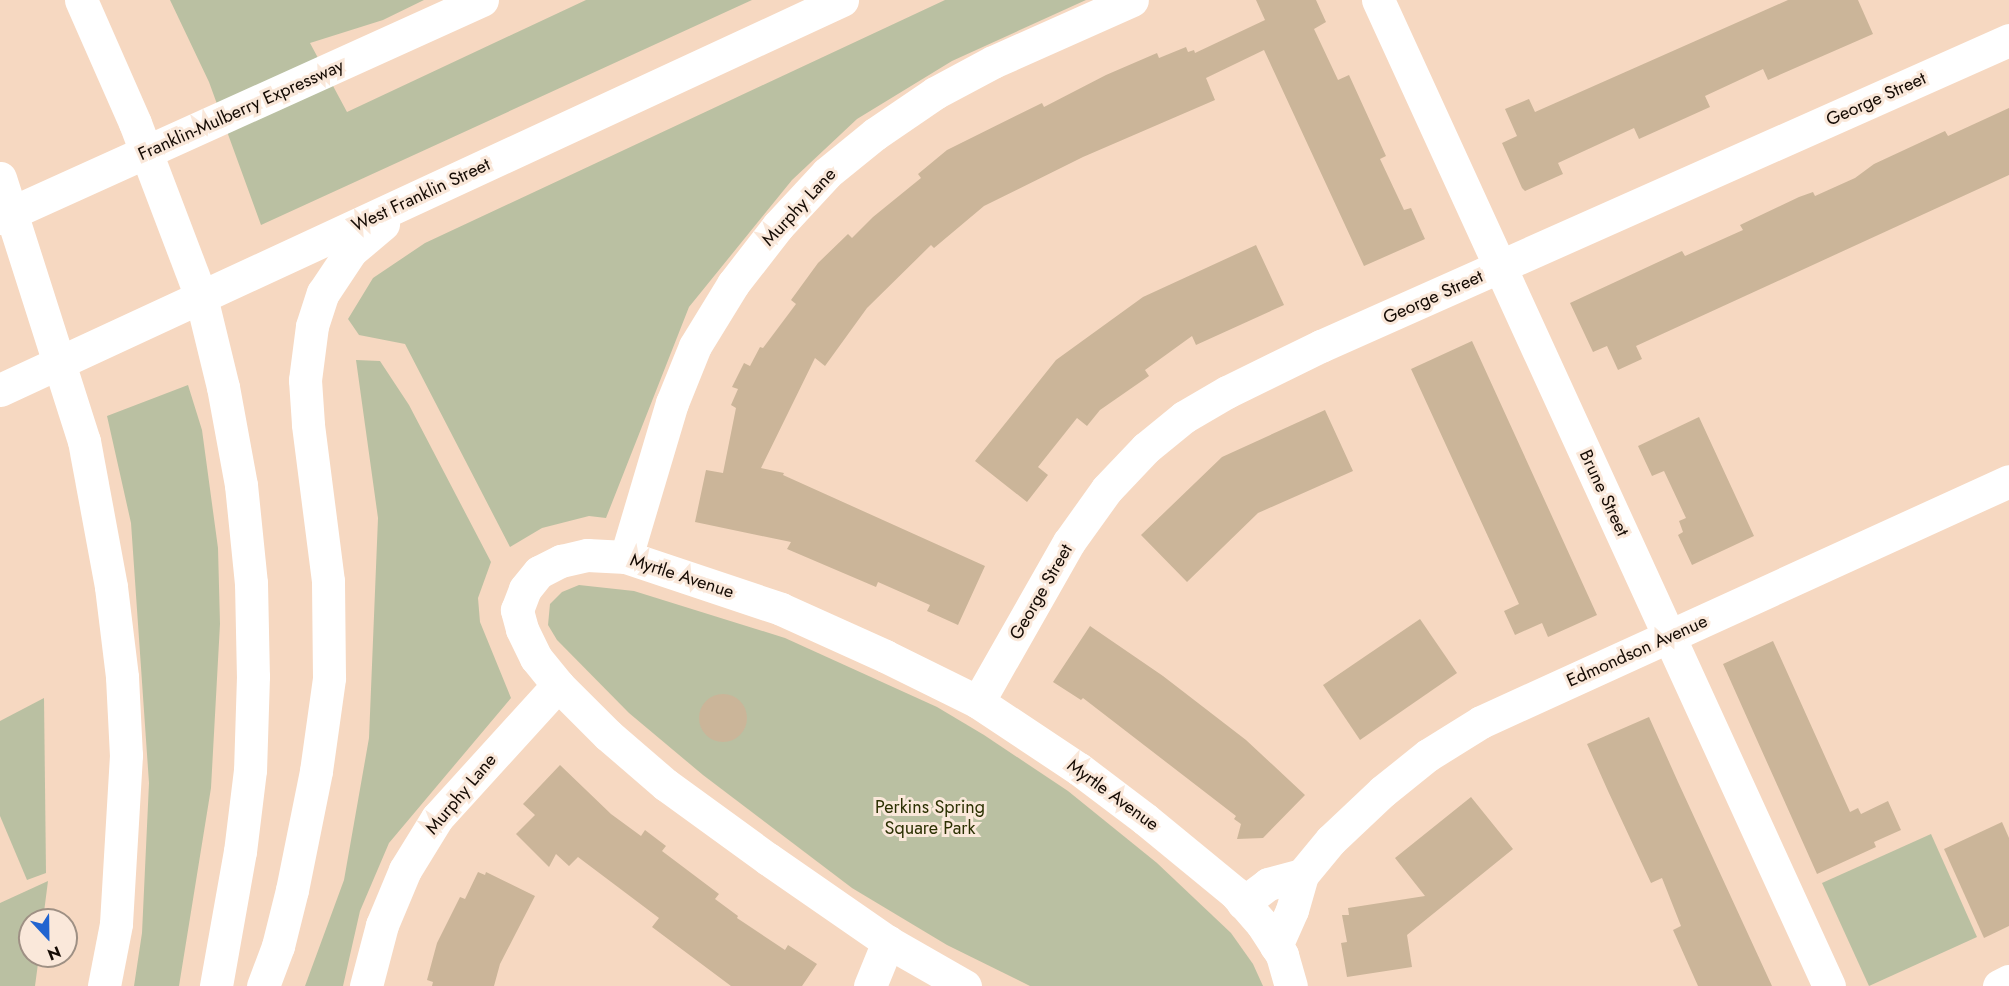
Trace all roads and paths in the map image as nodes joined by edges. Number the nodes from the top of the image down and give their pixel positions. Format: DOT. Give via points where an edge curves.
graph roads {
  1 [pos="81,0"];
  2 [pos="482,0"];
  3 [pos="842,0"];
  4 [pos="1132,0"];
  5 [pos="1378,0"];
  6 [pos="2009,40"];
  7 [pos="0,178"];
  8 [pos="415,197"];
  9 [pos="0,219"];
  10 [pos="1500,267"];
  11 [pos="201,297"];
  12 [pos="61,362"];
  13 [pos="0,390"];
  14 [pos="2009,482"];
  15 [pos="626,557"];
  16 [pos="1669,636"];
  17 [pos="558,685"];
  18 [pos="978,702"];
  19 [pos="1302,875"];
  20 [pos="1243,903"];
  21 [pos="888,942"];
  22 [pos="1276,946"];
  23 [pos="2009,981"];
  24 [pos="104,986"];
  25 [pos="216,986"];
  26 [pos="263,986"];
  27 [pos="366,986"];
  28 [pos="870,986"];
  29 [pos="964,986"];
  30 [pos="1291,986"];
  31 [pos="1829,986"];
  32 [pos="1999,986"];
  1 -- 11 [label="main road" via="152,163"];
  2 -- 9 [label="main road, Franklin-Mulberry Expressway"];
  3 -- 8 [label="main road, West Franklin Street"];
  4 -- 15 [label="main road, Murphy Lane" via="993,62 935,93 827,173 778,226 733,284 695,346 672,403"];
  5 -- 10 [label="main road, Brune Street"];
  6 -- 10 [label="main road, George Street"];
  7 -- 12 [label="main road"];
  8 -- 11 [label="main road, West Franklin Street"];
  8 -- 26 [label="main road" via="351,251 323,293 312,326 305,380 328,581 329,678 316,771 292,890"];
  10 -- 16 [label="main road, Brune Street"];
  10 -- 18 [label="main road, George Street" via="1227,392 1184,417 1146,448 1107,489 1069,542"];
  11 -- 12 [label="main road, West Franklin Street"];
  11 -- 25 [label="main road" via="241,484 251,583 250,770"];
  12 -- 13 [label="main road, West Franklin Street"];
  12 -- 24 [label="main road" via="84,441 98,510 122,677 126,755 123,830 116,924"];
  14 -- 16 [label="main road, Edmondson Avenue"];
  15 -- 17 [label="main road, Myrtle Avenue" via="587,555 561,561 539,572 525,589 517,610 522,629 536,658"];
  15 -- 18 [label="main road, Myrtle Avenue" via="781,609"];
  16 -- 19 [label="main road, Edmondson Avenue" via="1481,722 1428,755 1331,840"];
  16 -- 31 [label="main road, Brune Street"];
  17 -- 21 [label="main road, Myrtle Avenue" via="666,785"];
  17 -- 27 [label="main road, Murphy Lane" via="437,818 405,870 382,926"];
  18 -- 20 [label="main road, Myrtle Avenue" via="1079,769 1162,831"];
  19 -- 20 [label="main road" via="1268,884"];
  19 -- 22 [label="main road"];
  20 -- 22 [label="main road, Myrtle Avenue"];
  21 -- 28 [label="main road"];
  21 -- 29 [label="main road, Myrtle Avenue"];
  22 -- 30 [label="main road, Myrtle Avenue"];
  23 -- 32 [label="main road"];
}
